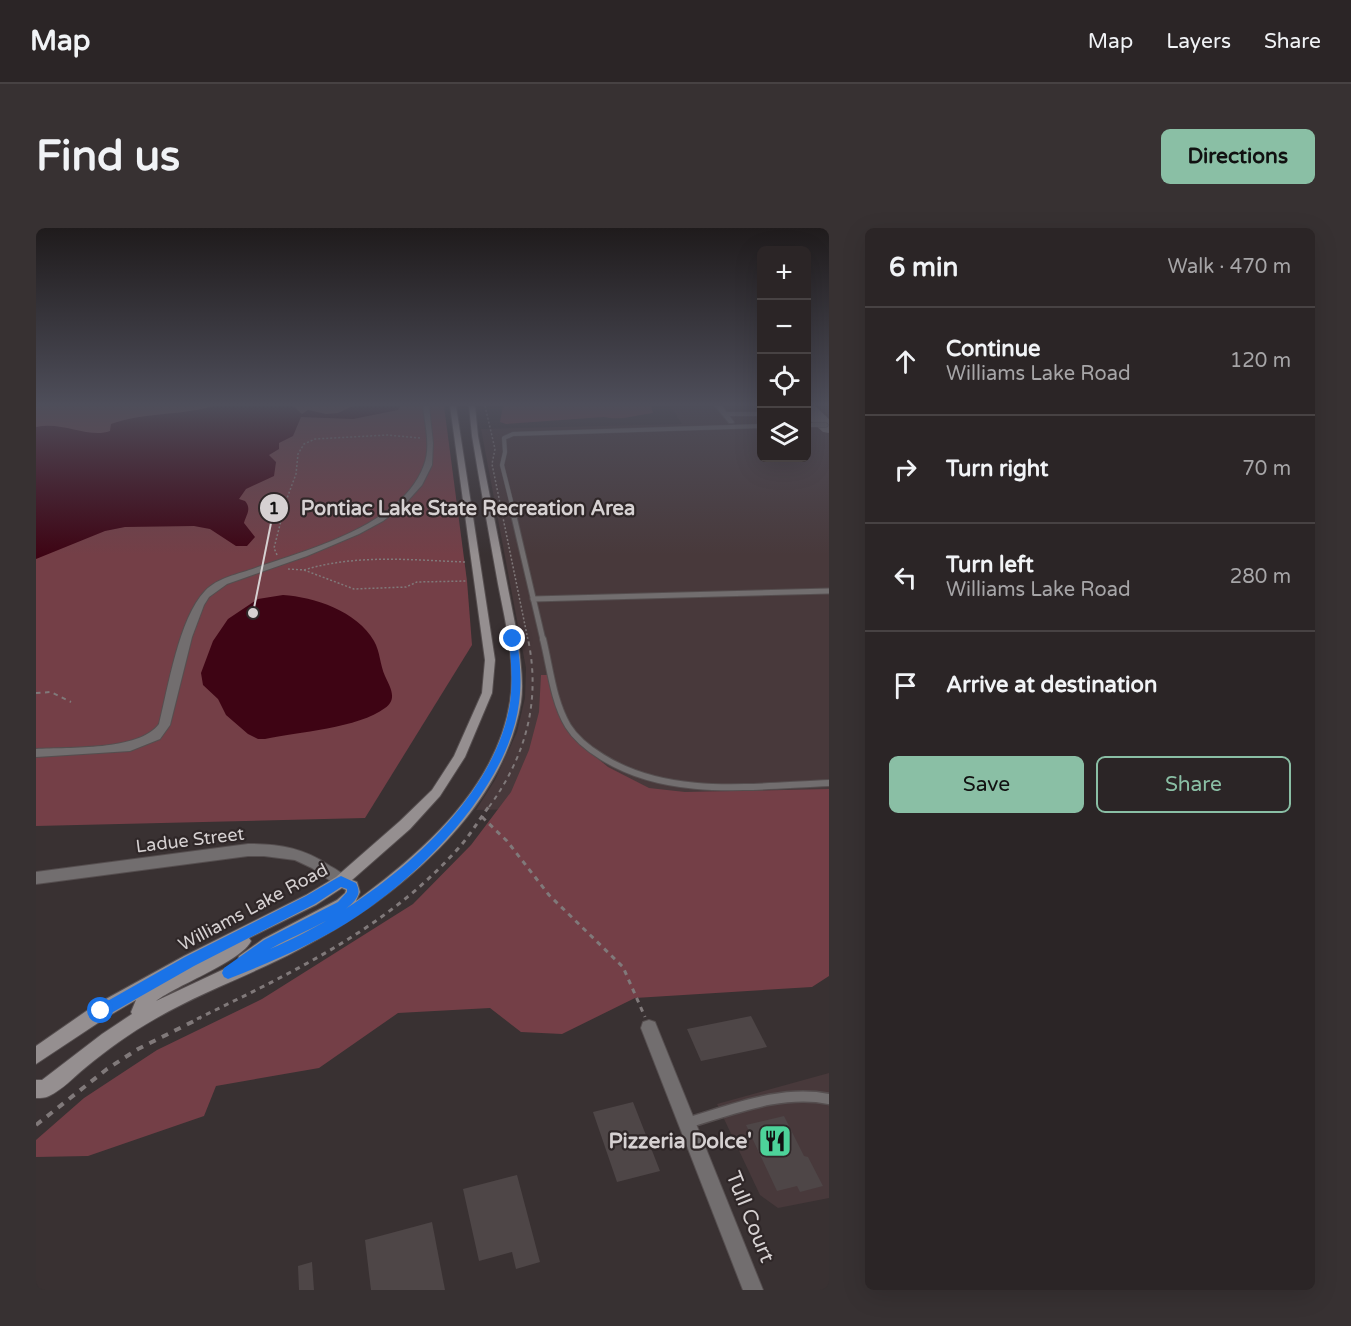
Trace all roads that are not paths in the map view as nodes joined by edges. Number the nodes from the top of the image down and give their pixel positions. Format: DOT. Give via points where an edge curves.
graph roads {
  1 [pos="429,456"];
  2 [pos="460,456"];
  3 [pos="478,456"];
  4 [pos="504,456"];
  5 [pos="829,591"];
  6 [pos="533,599"];
  7 [pos="36,753"];
  8 [pos="829,783"];
  9 [pos="36,878"];
  10 [pos="341,881"];
  11 [pos="270,920"];
  12 [pos="228,973"];
  13 [pos="147,1014"];
  14 [pos="649,1028"];
  15 [pos="36,1056"];
  16 [pos="36,1089"];
  17 [pos="829,1099"];
  18 [pos="687,1123"];
  19 [pos="753,1290"];
  1 -- 7 [label="street" via="418,487 381,518 345,538 225,582 205,596 193,619 164,725 156,736 130,747"];
  2 -- 10 [label="main road, Williams Lake Road" via="490,660 487,693 459,758 436,793"];
  3 -- 12 [label="main road" via="516,670 515,704 504,741 485,780 452,828 405,871 355,911 292,946"];
  4 -- 6 [label="lane" via="502,465"];
  5 -- 6 [label="lane"];
  6 -- 8 [label="lane" via="567,724 603,759 637,775 683,786"];
  9 -- 10 [label="street, Ladue Street" via="248,850 284,850 312,860"];
  10 -- 11 [label="main road, Williams Lake Road"];
  10 -- 12 [label="main road" via="352,886 351,898 268,944"];
  11 -- 13 [label="main road" via="221,957 153,992 140,1006 139,1012"];
  11 -- 15 [label="main road, Williams Lake Road" via="101,1011"];
  12 -- 13 [label="main road"];
  13 -- 16 [label="main road" via="45,1089"];
  14 -- 18 [label="street, Tull Court"];
  17 -- 18 [label="lane" via="817,1094 790,1096"];
  18 -- 19 [label="street, Tull Court"];
}
